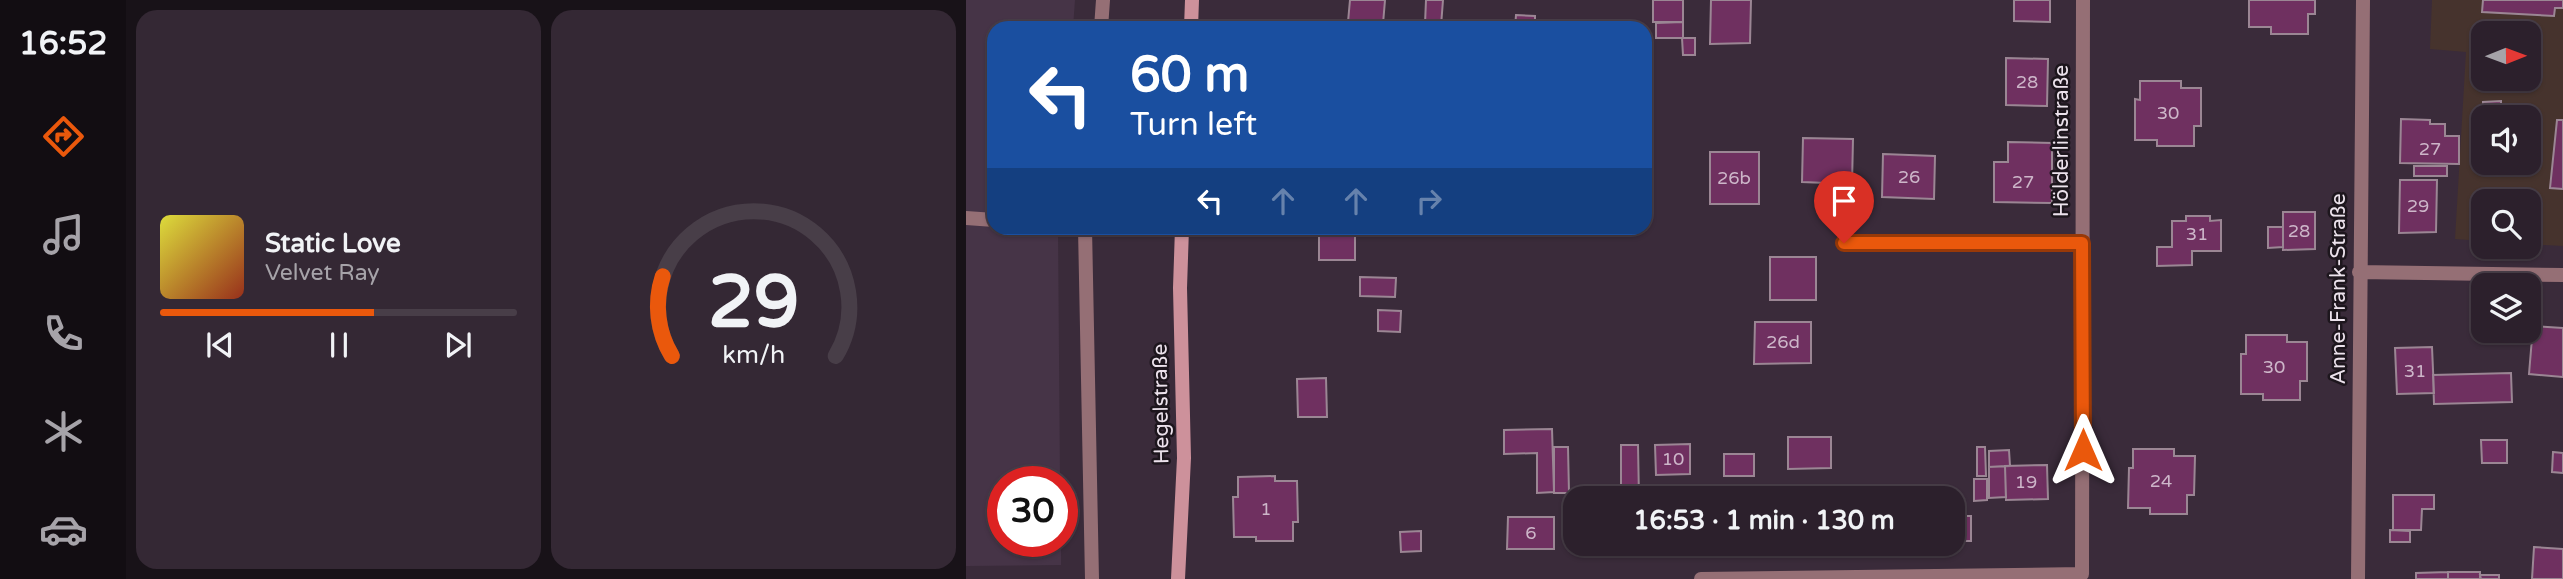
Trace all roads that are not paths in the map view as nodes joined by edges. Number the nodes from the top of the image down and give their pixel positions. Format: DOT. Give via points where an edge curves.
graph roads {
  1 [pos="1104,0"];
  2 [pos="1192,0"];
  3 [pos="2083,0"];
  4 [pos="2363,0"];
  5 [pos="1102,21"];
  6 [pos="1191,21"];
  7 [pos="966,218"];
  8 [pos="987,220"];
  9 [pos="1085,235"];
  10 [pos="1182,235"];
  11 [pos="1844,243"];
  12 [pos="2082,243"];
  13 [pos="2359,272"];
  14 [pos="2563,275"];
  15 [pos="1093,579"];
  16 [pos="1178,579"];
  17 [pos="1701,579"];
  18 [pos="2358,579"];
  1 -- 5 [label="street"];
  2 -- 6 [label="street"];
  3 -- 12 [label="street, Hölderlinstraße"];
  4 -- 13 [label="street, Anne-Frank-Straße"];
  7 -- 8 [label="street"];
  9 -- 15 [label="street"];
  10 -- 16 [label="street, Hegelstraße" via="1184,458"];
  11 -- 12 [label="street"];
  12 -- 17 [label="street, Hölderlinstraße" via="2082,574"];
  13 -- 14 [label="street"];
  13 -- 18 [label="street, Anne-Frank-Straße"];
}
